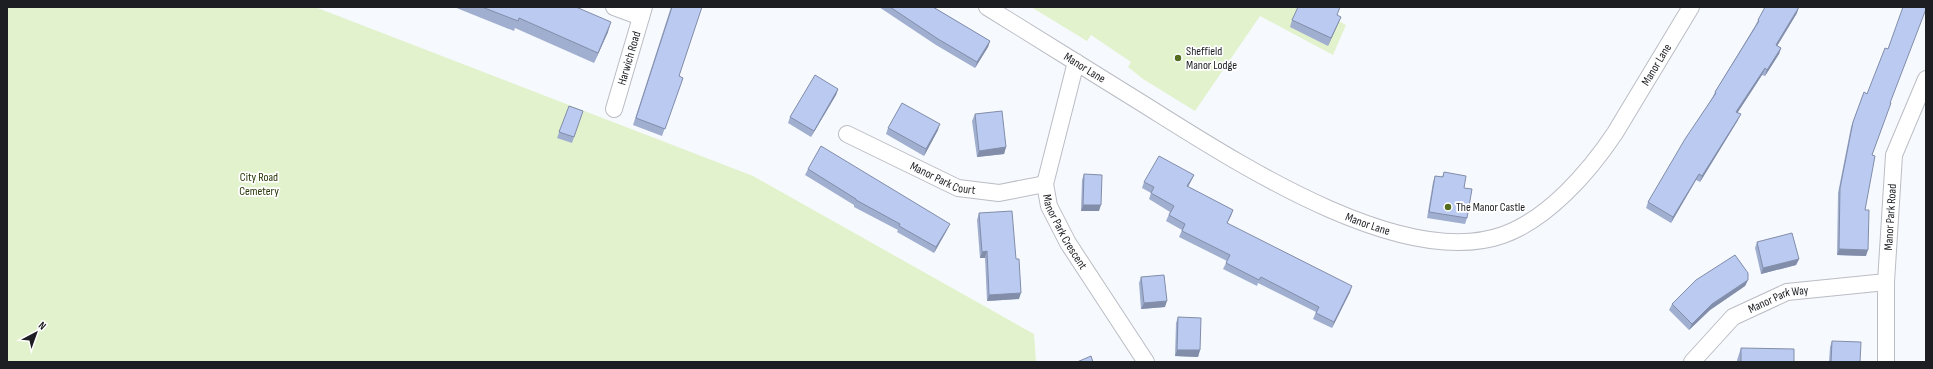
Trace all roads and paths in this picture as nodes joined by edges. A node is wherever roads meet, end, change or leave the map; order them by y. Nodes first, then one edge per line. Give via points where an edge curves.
1 (614, 7) edge
2 (987, 7) edge
3 (1690, 7) edge
4 (642, 12) edge
5 (1076, 62) junction
6 (1926, 79) edge
7 (614, 109) dead end
8 (847, 134) dead end
9 (1045, 184) junction
10 (1886, 282) junction
11 (1146, 362) edge
12 (1692, 362) edge
13 (1886, 362) edge

1 - 4 street
2 - 5 street, Manor Lane
3 - 5 street, Manor Lane via 1616,133 1578,182 1550,206 1518,228 1501,235 1463,242 1439,242 1399,235 1313,200 1214,148
4 - 7 street, Harwich Road
5 - 9 street, Manor Park Crescent
6 - 10 street, Manor Park Road via 1894,155
8 - 9 street, Manor Park Court via 958,188 999,193
9 - 11 street, Manor Park Crescent via 1049,206 1068,243
10 - 12 street, Manor Park Way via 1787,292 1733,317
10 - 13 street, Manor Park Road

